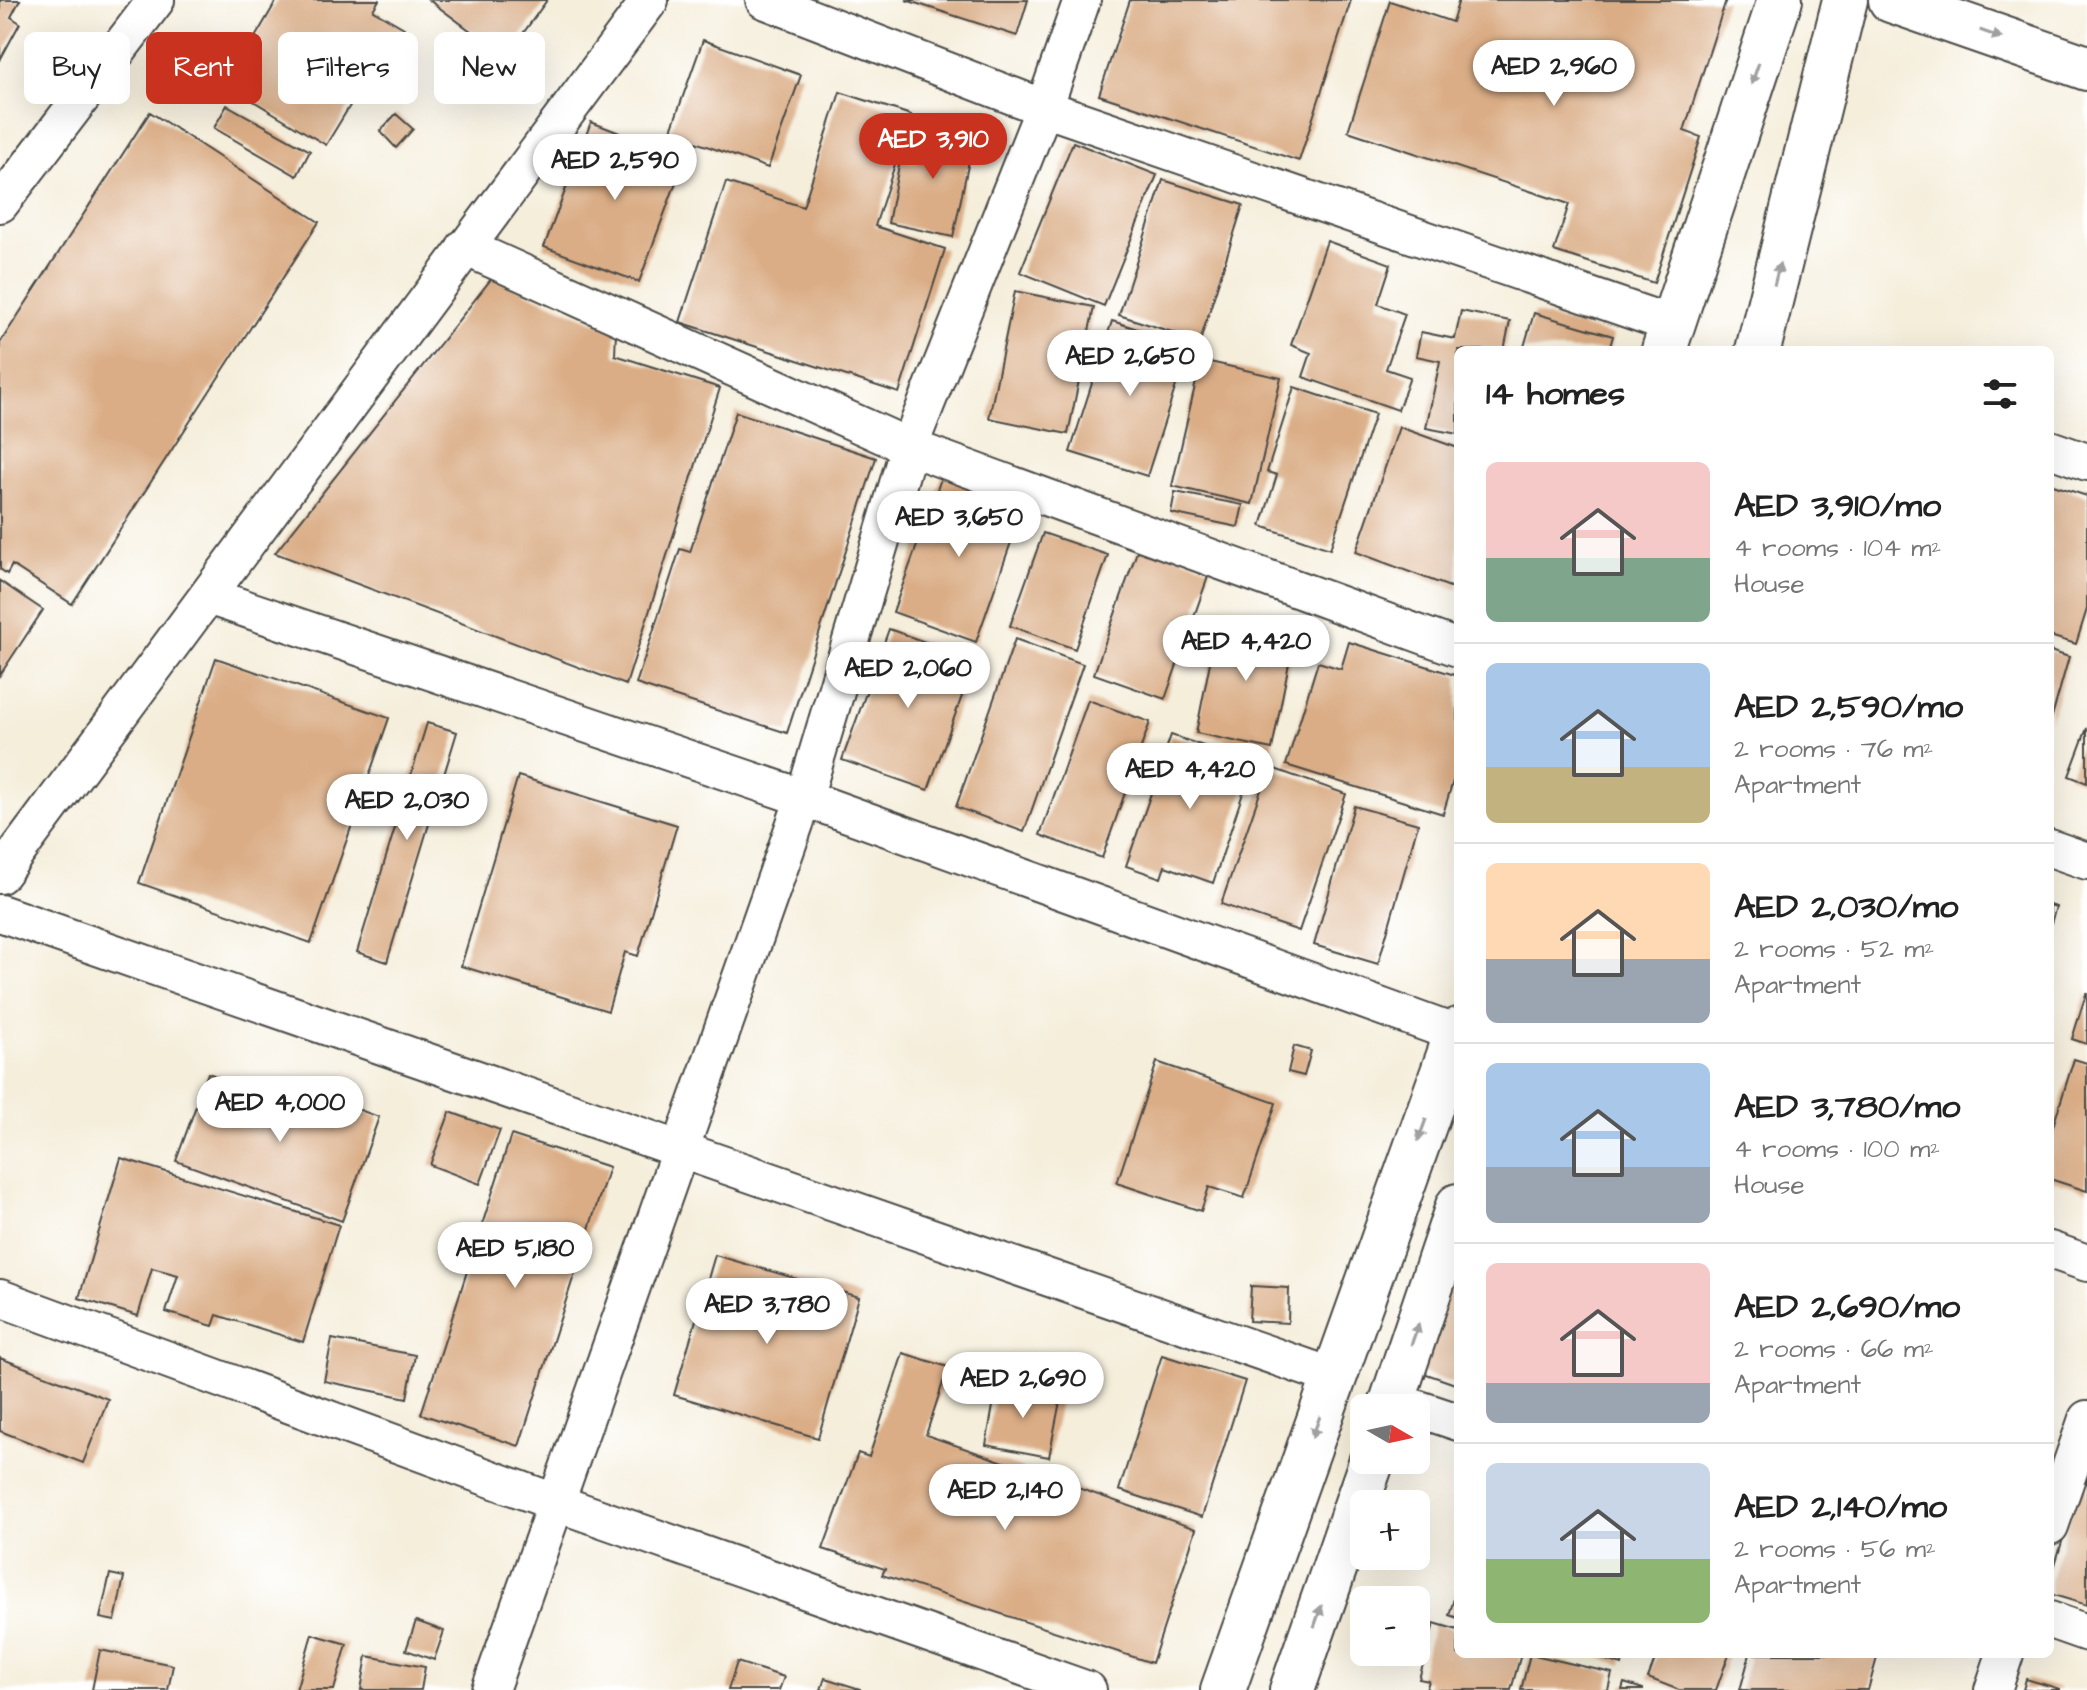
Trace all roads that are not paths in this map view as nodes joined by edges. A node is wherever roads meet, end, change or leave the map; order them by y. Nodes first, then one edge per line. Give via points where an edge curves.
1 (156, 0) edge
2 (650, 0) edge
3 (764, 0) edge
4 (1082, 0) edge
5 (1780, 0) edge
6 (1845, 0) edge
7 (1891, 0) edge
8 (2087, 68) edge
9 (1044, 108) junction
10 (0, 204) edge
11 (465, 247) junction
12 (1668, 337) edge
13 (1759, 346) edge
14 (909, 447) junction
15 (2054, 450) edge
16 (2087, 462) edge
17 (208, 596) junction
18 (1454, 647) edge
19 (804, 798) junction
20 (2054, 849) edge
21 (2087, 861) edge
22 (0, 875) edge
23 (0, 913) edge
24 (1454, 1031) edge
25 (1454, 1040) edge
26 (682, 1149) junction
27 (1454, 1221) edge
28 (2054, 1251) edge
29 (2087, 1263) edge
30 (0, 1298) edge
31 (1334, 1377) junction
32 (1407, 1394) edge
33 (1430, 1414) edge
34 (2087, 1419) edge
35 (1454, 1421) edge
36 (1367, 1474) edge
37 (557, 1503) junction
38 (2054, 1514) edge
39 (2054, 1621) edge
40 (2087, 1633) edge
41 (2004, 1658) edge
42 (490, 1690) edge
43 (1088, 1690) edge
44 (1223, 1690) edge
45 (1292, 1690) edge
46 (1993, 1690) edge

1 - 10 street
2 - 11 street
3 - 9 street
4 - 9 street
5 -> 12 main road
13 -> 6 main road
7 -> 8 main road
9 - 12 street
9 - 14 street
11 - 14 street
11 - 17 street
14 - 18 street
14 - 19 street
15 - 16 street
17 - 19 street
17 - 22 street
19 - 24 street
19 - 26 street
20 - 21 street
23 - 26 street
25 -> 31 main road
26 - 31 street
26 - 37 street
32 -> 27 main road
28 - 29 street
30 - 37 street
31 -> 44 main road
33 - 35 street
34 - 38 street
45 -> 36 main road
37 - 42 street
37 - 43 street
39 - 40 street
41 - 46 street

